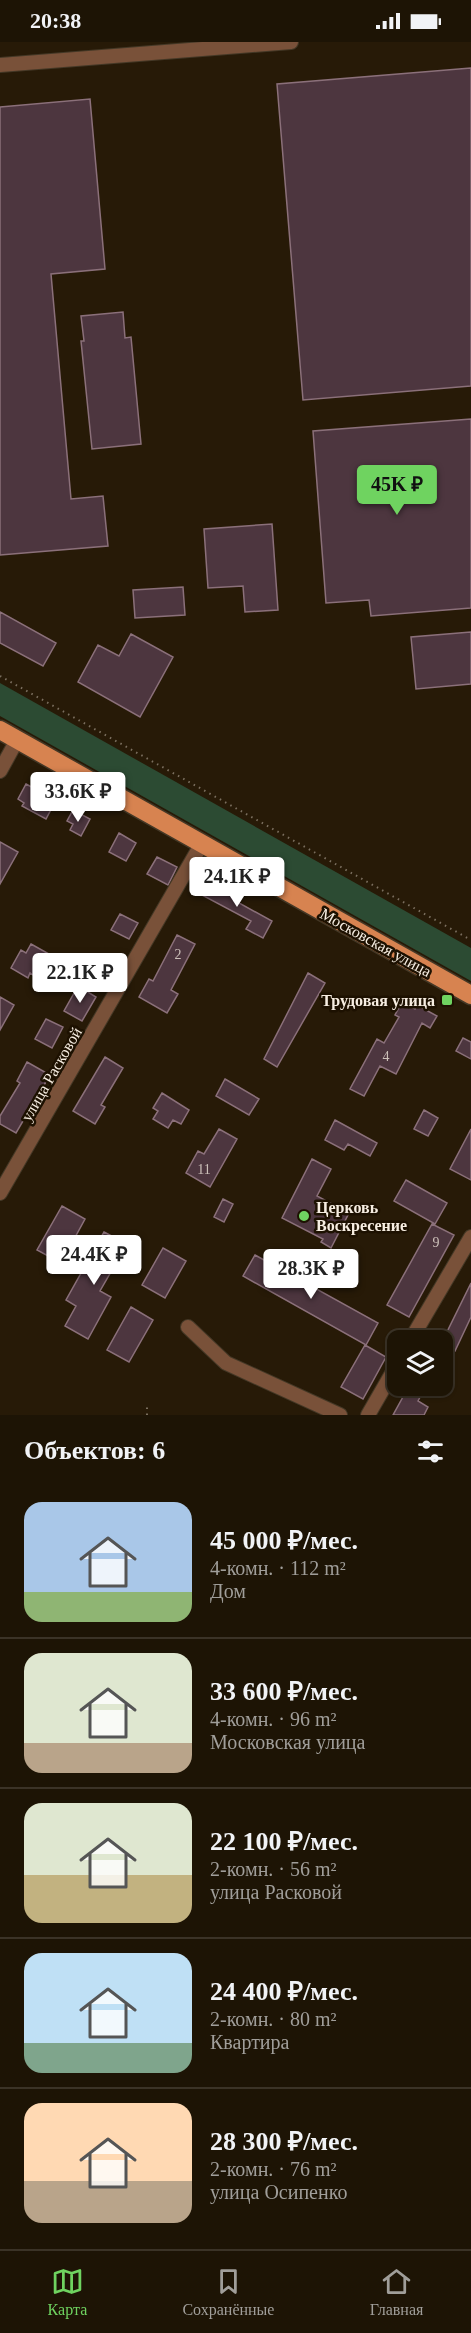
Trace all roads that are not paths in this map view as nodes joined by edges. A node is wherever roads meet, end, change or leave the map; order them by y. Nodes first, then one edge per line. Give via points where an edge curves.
1 (291, 42) edge
2 (0, 65) edge
3 (0, 730) edge
4 (17, 740) junction
5 (0, 771) edge
6 (201, 845) junction
7 (471, 995) edge
8 (0, 1193) edge
9 (471, 1237) edge
10 (188, 1327) dead end
11 (416, 1330) edge
12 (387, 1382) edge
13 (340, 1415) edge
14 (368, 1415) edge

1 - 2 street
3 - 4 main road, Московская улица
4 - 5 street
4 - 6 main road, Московская улица
6 - 7 main road, Московская улица
6 - 8 street, улица Расковой
9 - 11 street
10 - 13 street via 226,1363
12 - 14 street

